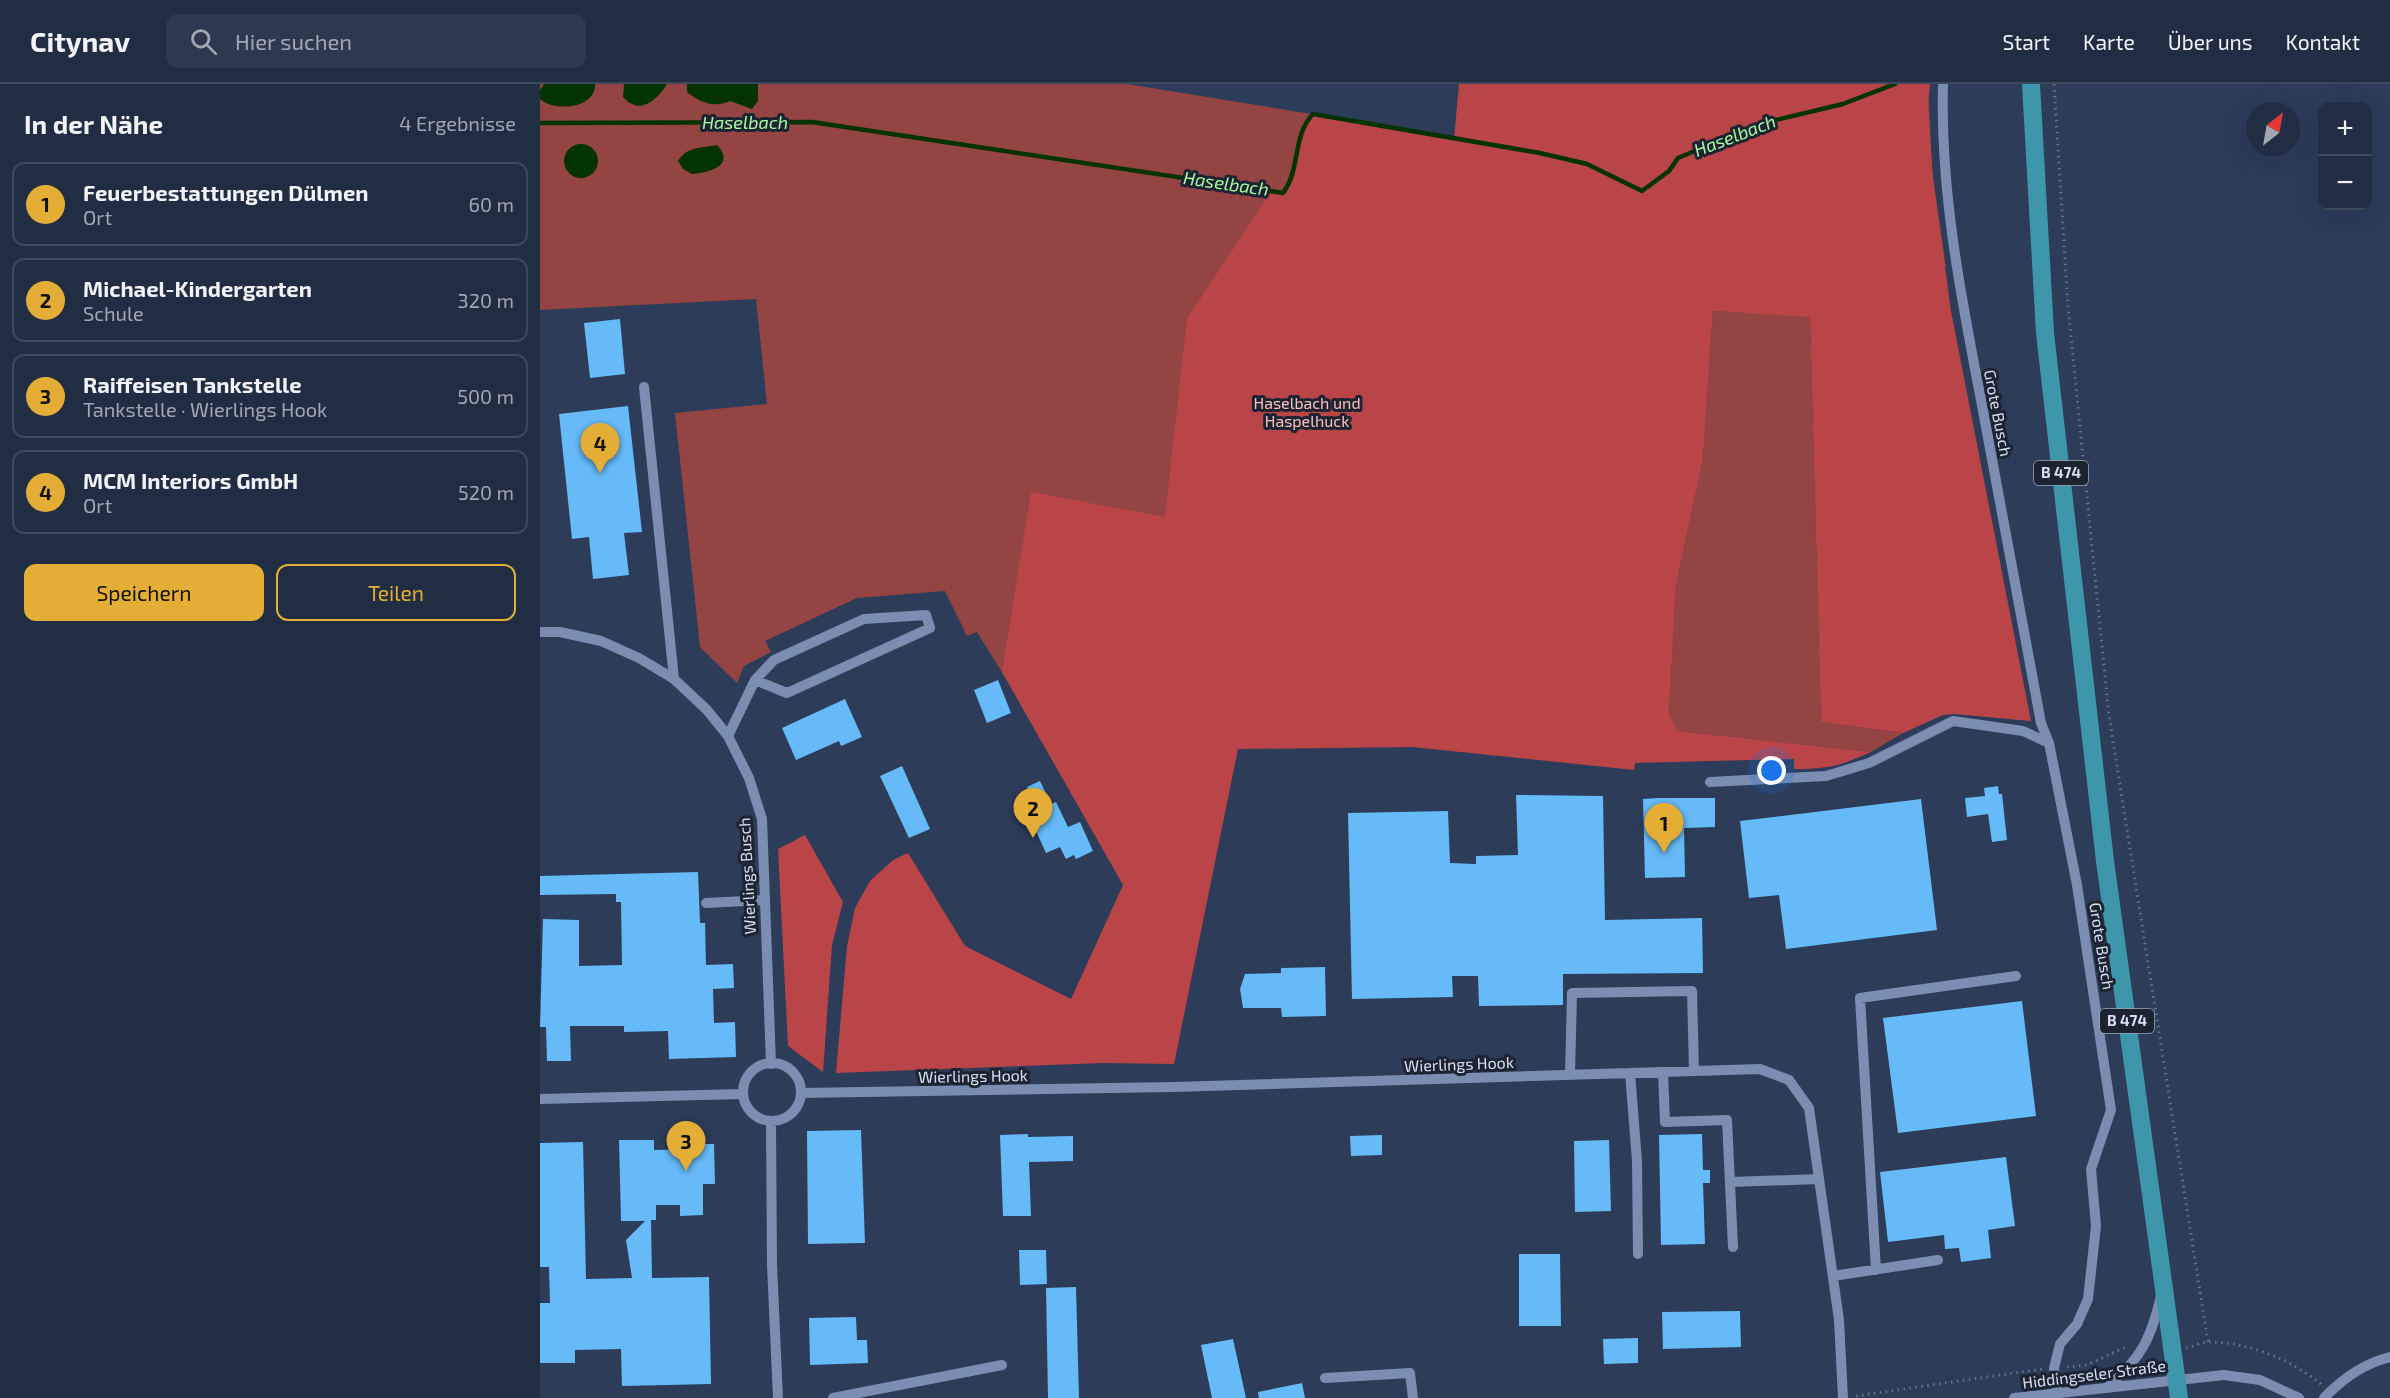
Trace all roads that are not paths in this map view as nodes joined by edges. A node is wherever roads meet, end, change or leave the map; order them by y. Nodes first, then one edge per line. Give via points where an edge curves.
1 (1943, 84) edge
2 (2031, 84) edge
3 (644, 387) dead end
4 (540, 632) edge
5 (674, 680) junction
6 (754, 680) junction
7 (728, 736) junction
8 (2049, 743) junction
9 (1710, 782) dead end
10 (765, 900) junction
11 (706, 903) dead end
12 (2016, 976) dead end
13 (771, 1064) junction
14 (1694, 1071) junction
15 (1663, 1072) junction
16 (1630, 1073) junction
17 (1570, 1075) junction
18 (801, 1093) junction
19 (743, 1094) junction
20 (540, 1099) edge
21 (771, 1122) junction
22 (1819, 1179) junction
23 (1730, 1182) junction
24 (1733, 1247) dead end
25 (1638, 1254) dead end
26 (1938, 1260) dead end
27 (1876, 1270) junction
28 (1833, 1276) junction
29 (2164, 1284) junction
30 (2390, 1357) edge
31 (1002, 1365) dead end
32 (1325, 1378) dead end
33 (2177, 1379) junction
34 (2108, 1386) junction
35 (2057, 1393) junction
36 (2327, 1395) edge
37 (778, 1398) edge
38 (833, 1398) edge
39 (1413, 1398) edge
40 (1843, 1398) edge
41 (2014, 1398) edge
42 (2180, 1398) edge
43 (2299, 1398) edge

1 - 8 street, Grote Busch via 1947,188 1964,308 2041,723
2 - 29 main road, B 474 via 2045,333 2105,861
3 - 5 street
4 - 5 street, Wierlings Busch via 601,641
5 - 7 street, Wierlings Busch
6 - 6 street via 774,660 864,619 926,615 930,628 787,693
6 - 7 street
7 - 10 street, Wierlings Busch via 749,778 762,819
8 - 9 street via 2023,731 1953,721 1869,763 1826,776
8 - 35 street, Grote Busch via 2077,885 2111,1110 2091,1169 2096,1226 2088,1299 2077,1324 2060,1344 2054,1368
10 - 11 street
10 - 13 street, Wierlings Busch
12 - 27 street via 1860,998
13 - 18 street via 779,1064 793,1073
13 - 19 street via 762,1065 747,1077
14 - 15 street, Wierlings Hook
14 - 17 street via 1692,992 1572,993
14 - 22 street, Wierlings Hook via 1760,1069 1789,1080 1809,1108
15 - 16 street, Wierlings Hook
15 - 23 street via 1665,1122 1727,1120
16 - 17 street, Wierlings Hook
16 - 25 street via 1637,1161
17 - 18 street, Wierlings Hook
18 - 21 street via 792,1114
19 - 20 street
19 - 21 street via 752,1114
21 - 37 street
22 - 23 street
22 - 28 street, Wierlings Hook
23 - 24 street
26 - 27 street
27 - 28 street
28 - 40 street, Wierlings Hook
29 - 33 main road, B 474
29 - 34 street via 2143,1350
30 - 36 street via 2373,1361
31 - 38 street
32 - 39 street via 1410,1373
33 - 34 street, Hiddingseler Straße
33 - 42 main road, B 474
33 - 43 street, Hiddingseler Straße via 2224,1375 2260,1380
34 - 35 street, Hiddingseler Straße
35 - 41 street, Hiddingseler Straße

